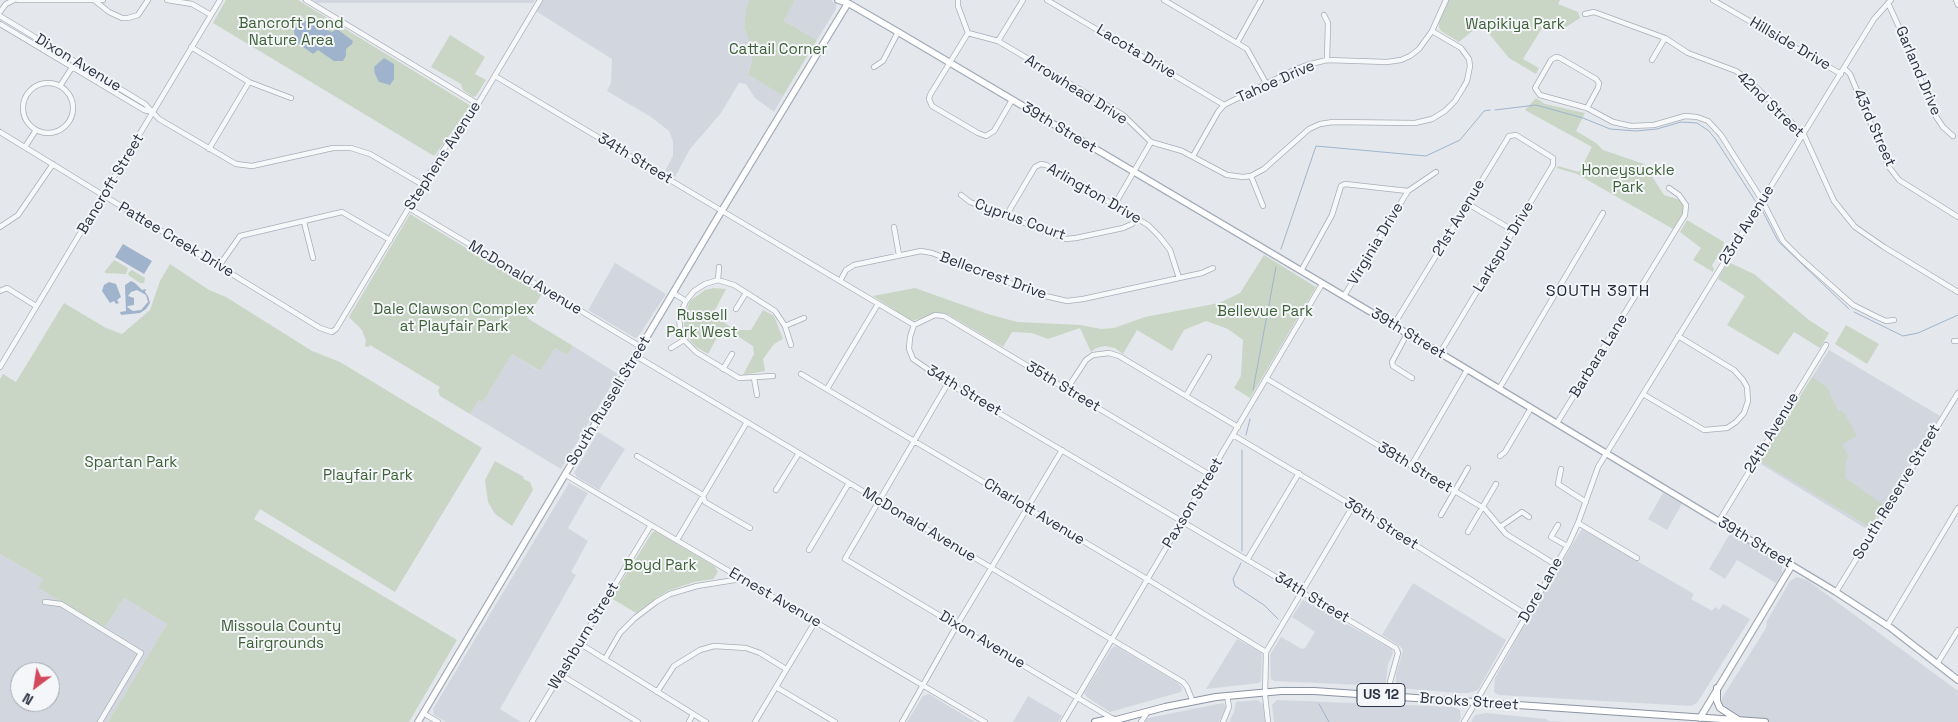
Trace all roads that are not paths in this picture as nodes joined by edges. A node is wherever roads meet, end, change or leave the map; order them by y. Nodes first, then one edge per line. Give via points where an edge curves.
1 (16, 0) edge
2 (94, 0) edge
3 (103, 0) edge
4 (147, 0) edge
5 (152, 0) edge
6 (167, 0) edge
7 (220, 0) edge
8 (306, 0) edge
9 (540, 0) edge
10 (838, 0) edge
11 (958, 0) edge
12 (1023, 0) edge
13 (1047, 0) edge
14 (1164, 0) edge
15 (1261, 0) edge
16 (1446, 0) edge
17 (1713, 0) edge
18 (1956, 0) edge
19 (848, 1) edge
20 (1889, 1) edge
21 (1958, 5) edge
22 (0, 14) edge
23 (1585, 14) dead end
24 (211, 15) junction
25 (1324, 15) dead end
26 (0, 24) edge
27 (1432, 31) junction
28 (898, 32) junction
29 (968, 33) junction
30 (1665, 38) junction
31 (998, 41) junction
32 (1237, 43) junction
33 (191, 47) junction
34 (1327, 60) junction
35 (1652, 60) dead end
36 (75, 62) junction
37 (950, 63) junction
38 (874, 67) dead end
39 (72, 68) junction
40 (1844, 68) junction
41 (1841, 74) junction
42 (495, 76) junction
43 (249, 82) junction
44 (1266, 83) junction
45 (60, 86) junction
46 (291, 98) dead end
47 (1012, 100) junction
48 (478, 104) junction
49 (1224, 105) junction
50 (1587, 108) junction
51 (154, 113) junction
52 (36, 130) junction
53 (0, 133) edge
54 (1804, 135) junction
55 (1953, 136) dead end
56 (1151, 142) junction
57 (25, 147) junction
58 (1535, 147) joint
59 (209, 149) junction
60 (1192, 156) junction
61 (53, 164) junction
62 (1133, 172) junction
63 (1436, 172) dead end
64 (1251, 176) junction
65 (422, 185) junction
66 (1669, 188) dead end
67 (1408, 191) junction
68 (104, 196) junction
69 (961, 196) dead end
70 (1762, 200) junction
71 (1115, 204) junction
72 (1468, 204) junction
73 (1262, 206) dead end
74 (409, 208) junction
75 (722, 211) junction
76 (1603, 212) dead end
77 (1006, 216) junction
78 (1958, 217) edge
79 (1136, 218) junction
80 (304, 222) junction
81 (0, 227) edge
82 (894, 227) dead end
83 (1514, 231) junction
84 (390, 240) junction
85 (898, 255) junction
86 (313, 258) dead end
87 (219, 266) junction
88 (719, 267) dead end
89 (1213, 268) dead end
90 (1300, 271) junction
91 (1179, 278) junction
92 (718, 280) junction
93 (840, 281) junction
94 (1322, 284) junction
95 (0, 291) edge
96 (1958, 292) edge
97 (673, 293) junction
98 (746, 293) junction
99 (1344, 296) junction
100 (686, 301) junction
101 (878, 304) junction
102 (36, 306) junction
103 (736, 308) dead end
104 (804, 318) dead end
105 (1894, 320) dead end
106 (785, 326) junction
107 (914, 326) junction
108 (1393, 326) junction
109 (326, 332) joint
110 (1407, 334) junction
111 (1678, 336) junction
112 (684, 340) junction
113 (1826, 345) dead end
114 (791, 346) dead end
115 (641, 347) junction
116 (671, 348) dead end
117 (1440, 353) junction
118 (732, 354) dead end
119 (636, 356) junction
120 (1209, 356) dead end
121 (0, 367) edge
122 (723, 369) junction
123 (1467, 370) junction
124 (801, 374) dead end
125 (773, 376) dead end
126 (754, 378) junction
127 (1412, 378) dead end
128 (1267, 380) junction
129 (948, 383) junction
130 (1068, 389) junction
131 (1499, 389) junction
132 (827, 390) junction
133 (1958, 393) edge
134 (1643, 394) junction
135 (756, 395) dead end
136 (1186, 396) junction
137 (1531, 408) junction
138 (747, 422) junction
139 (1557, 424) junction
140 (1238, 427) junction
141 (1233, 435) junction
142 (914, 442) junction
143 (1062, 450) junction
144 (799, 453) junction
145 (1607, 453) junction
146 (637, 456) dead end
147 (1500, 456) dead end
148 (1411, 466) junction
149 (1468, 468) dead end
150 (1561, 469) dead end
151 (1299, 473) junction
152 (566, 475) junction
153 (1210, 475) junction
154 (849, 483) junction
155 (1496, 484) dead end
156 (776, 490) dead end
157 (1455, 491) junction
158 (703, 495) junction
159 (878, 501) junction
160 (1586, 502) junction
161 (1353, 506) junction
162 (1027, 508) junction
163 (1482, 508) junction
164 (1958, 508) edge
165 (1440, 515) dead end
166 (1529, 517) dead end
167 (1182, 521) junction
168 (1719, 521) junction
169 (1578, 523) junction
170 (651, 525) junction
171 (1558, 525) dead end
172 (1500, 527) junction
173 (750, 528) dead end
174 (1468, 532) dead end
175 (677, 540) junction
176 (1567, 546) junction
177 (809, 550) dead end
178 (1637, 558) dead end
179 (1247, 560) junction
180 (1556, 565) junction
181 (1792, 565) junction
182 (991, 568) junction
183 (741, 578) junction
184 (1147, 580) junction
185 (1302, 592) junction
186 (1836, 592) junction
187 (45, 602) dead end
188 (1527, 615) junction
189 (815, 622) junction
190 (957, 625) junction
191 (1887, 626) junction
192 (1958, 630) edge
193 (1111, 640) junction
194 (579, 643) junction
195 (1266, 652) junction
196 (605, 659) junction
197 (1937, 664) junction
198 (786, 669) junction
199 (561, 675) junction
200 (1958, 680) edge
201 (922, 685) junction
202 (776, 686) junction
203 (1717, 688) junction
204 (657, 692) junction
205 (1266, 693) junction
206 (1227, 696) junction
207 (1390, 696) junction
208 (1077, 698) junction
209 (1193, 702) junction
210 (1476, 702) junction
211 (1149, 712) junction
212 (424, 713) junction
213 (693, 714) junction
214 (1699, 720) edge
215 (1741, 720) junction
216 (1116, 721) edge
217 (100, 722) edge
218 (418, 722) edge
219 (438, 722) edge
220 (532, 722) edge
221 (638, 722) edge
222 (689, 722) edge
223 (706, 722) edge
224 (755, 722) edge
225 (835, 722) edge
226 (902, 722) edge
227 (985, 722) edge
228 (1063, 722) edge
229 (1095, 722) edge
230 (1141, 722) edge
231 (1223, 722) edge
232 (1268, 722) edge
233 (1464, 722) edge
234 (1765, 722) edge

1 - 2 street
1 - 22 street via 6,4
2 - 3 street
2 - 4 street via 109,12 128,18 138,15
4 - 5 street
6 - 24 street via 192,4
7 - 24 street, Bancroft Street
8 - 48 street
9 - 42 street, Stephens Avenue
10 - 19 main road, 39th Street
11 - 29 street
12 - 31 street
13 - 49 street, Lacota Drive
14 - 32 street
15 - 32 street
16 - 27 street, Tahoe Drive
17 - 41 street, Hillside Drive
18 - 21 street
19 - 28 main road, 39th Street
19 - 75 main road, South Russell Street
20 - 40 street, 23rd Avenue
20 - 55 street, Garland Drive via 1935,114
22 - 36 street, Dixon Avenue
23 - 30 street, 42nd Street via 1594,12
24 - 33 street, Bancroft Street
25 - 34 street via 1328,22
26 - 39 street, Dixon Avenue
27 - 34 street, Tahoe Drive via 1419,49 1401,60
27 - 64 street via 1461,48 1469,59 1467,81 1455,102 1445,111 1424,122 1320,124 1309,129 1271,164
28 - 37 main road, 39th Street
28 - 38 street via 883,61
29 - 31 street, Arrowhead Drive
29 - 37 street
30 - 35 street
30 - 54 street, 42nd Street via 1698,58 1736,71
31 - 56 street, Arrowhead Drive via 1123,114
32 - 44 street via 1247,49
33 - 43 street
33 - 51 street, Bancroft Street
34 - 44 street, Tahoe Drive
36 - 39 street
36 - 51 street, Dixon Avenue via 145,104
37 - 47 main road, 39th Street
37 - 47 street via 929,99 932,106 940,111 986,136 994,131
39 - 45 street
39 - 51 street, Dixon Avenue
40 - 41 street, 23rd Avenue
40 - 78 street, 43rd Street via 1850,74 1889,167 1899,180
41 - 54 street, 23rd Avenue
42 - 48 street, Stephens Avenue
42 - 75 street, 34th Street
43 - 46 street
43 - 59 street
44 - 49 street, Tahoe Drive
45 - 52 street via 41,84 26,96 24,115
45 - 52 street via 72,102 69,122 55,132
47 - 62 main road, 39th Street
48 - 65 street, Stephens Avenue
49 - 60 street, Tahoe Drive
50 - 50 street via 1538,94 1536,85 1551,60 1560,58 1596,79 1598,88
50 - 70 street via 1613,122 1631,126 1654,125 1685,116 1708,121 1721,135
51 - 59 street, Dixon Avenue
51 - 68 street, Bancroft Street
52 - 57 street
53 - 57 street, Pattee Creek Drive
54 - 70 street, 23rd Avenue
54 - 96 street, 42nd Street via 1834,201 1855,227
56 - 60 street, Arrowhead Drive
56 - 62 street
57 - 61 street, Pattee Creek Drive
58 - 72 street, 21st Avenue via 1516,136 1509,136
58 - 83 street, Larkspur Drive via 1553,158 1553,165
59 - 65 street, Dixon Avenue via 236,164 252,166 332,148 351,148 370,154
60 - 64 street, Arrowhead Drive via 1227,175
61 - 68 street, Pattee Creek Drive
61 - 81 street via 18,215
62 - 71 street
62 - 90 main road, 39th Street
63 - 67 street, Virginia Drive
64 - 73 street
65 - 74 street, Stephens Avenue
66 - 139 street, Barbara Lane via 1686,205 1685,216
67 - 90 street, Virginia Drive via 1341,186 1332,215
67 - 99 street, Virginia Drive
68 - 87 street, Pattee Creek Drive
68 - 102 street, Bancroft Street
69 - 77 street, Cyprus Court
70 - 105 street via 1784,241 1800,258 1853,305 1877,318
70 - 111 street, 23rd Avenue
71 - 77 street, Arlington Drive via 1041,164 1033,169
71 - 79 street, Arlington Drive
72 - 83 street
72 - 108 street, 21st Avenue
74 - 84 street, Stephens Avenue
74 - 115 street, McDonald Avenue
75 - 93 street, 34th Street
75 - 97 main road, South Russell Street
76 - 131 street
77 - 79 street, Cyprus Court via 1069,239 1123,228
79 - 91 street, Arlington Drive via 1154,230 1166,244 1176,263
80 - 84 street via 342,212
80 - 86 street
80 - 87 street via 240,236
82 - 85 street
83 - 117 street, Larkspur Drive
84 - 109 street, Stephens Avenue via 336,330
85 - 91 street, Bellecrest Drive via 926,252 1041,295 1067,301
85 - 93 street, Bellecrest Drive via 854,264
87 - 109 street, Pattee Creek Drive
88 - 92 street
89 - 91 street, Bellecrest Drive
90 - 94 main road, 39th Street
92 - 98 street
92 - 100 street via 694,291
93 - 101 street, 34th Street
94 - 99 main road, 39th Street
94 - 128 street, Paxson Street
95 - 102 street via 7,288
97 - 100 street
97 - 115 main road, South Russell Street
98 - 103 street
98 - 106 street via 775,311
99 - 108 main road, 39th Street
100 - 112 street via 679,317
101 - 107 street, 34th Street
101 - 132 street
102 - 121 street, Bancroft Street
104 - 106 street
106 - 114 street
107 - 129 street, 34th Street via 910,343 913,358
107 - 130 street, 35th Street via 925,318 944,316
108 - 110 main road, 39th Street
110 - 117 main road, 39th Street
110 - 127 street via 1392,362
111 - 134 street, 23rd Avenue
111 - 134 street via 1734,370 1743,380 1748,401 1744,413 1727,428 1704,430
112 - 116 street
112 - 122 street
113 - 168 street, 24th Avenue
115 - 119 main road, South Russell Street
117 - 123 main road, 39th Street
118 - 122 street
119 - 138 street, McDonald Avenue
119 - 152 main road, South Russell Street
120 - 136 street
122 - 126 street via 740,378
123 - 131 main road, 39th Street
123 - 148 street
124 - 132 street, Charlott Avenue
125 - 126 street
126 - 135 street
128 - 140 street, Paxson Street
128 - 148 street, 38th Street
129 - 142 street
129 - 143 street, 34th Street
130 - 136 street via 1089,358 1109,353
130 - 153 street, 35th Street
131 - 137 main road, 39th Street
132 - 142 street, Charlott Avenue
133 - 186 street, South Reserve Street
134 - 145 street, 23rd Avenue
136 - 140 street
137 - 139 main road, 39th Street
137 - 147 street via 1506,452
138 - 144 street, McDonald Avenue
138 - 158 street
139 - 145 main road, 39th Street
140 - 141 street, Paxson Street
141 - 151 street, 36th Street
141 - 153 street, Paxson Street
142 - 159 street
142 - 162 street, Charlott Avenue
143 - 162 street
143 - 167 street, 34th Street
144 - 154 street, McDonald Avenue
144 - 156 street
145 - 160 street, Dore Lane via 1598,467
145 - 168 main road, 39th Street
146 - 158 street
148 - 157 street, 38th Street
149 - 157 street
150 - 160 street via 1558,484
151 - 161 street, 36th Street
151 - 179 street
152 - 170 street, Ernest Avenue
152 - 212 main road, South Russell Street
153 - 167 street, Paxson Street
154 - 159 street, McDonald Avenue
154 - 177 street
155 - 163 street
157 - 163 street, 38th Street
157 - 165 street
158 - 173 street via 705,502
158 - 175 street
159 - 182 street, McDonald Avenue
159 - 190 street, Dixon Avenue via 845,559
160 - 169 street, Dore Lane
161 - 185 street
161 - 188 street, 36th Street
162 - 182 street
162 - 184 street, Charlott Avenue
163 - 172 street, 38th Street
163 - 174 street
164 - 191 street
166 - 172 street via 1522,512
167 - 179 street, 34th Street
167 - 184 street, Paxson Street
168 - 181 main road, 39th Street
169 - 176 street, Dore Lane
169 - 178 street
170 - 175 street, Ernest Avenue
170 - 194 street, Washburn Street
171 - 176 street via 1550,537
172 - 180 street, 38th Street
175 - 183 street, Ernest Avenue
176 - 180 street, Dore Lane
179 - 185 street, 34th Street
180 - 188 street, Dore Lane
181 - 186 main road, 39th Street
181 - 203 main road
182 - 190 street
182 - 193 street, McDonald Avenue
183 - 189 street, Ernest Avenue
183 - 196 street via 697,586 656,602 620,633
184 - 193 street, Paxson Street
184 - 195 street, Charlott Avenue
185 - 195 street
185 - 207 street, 34th Street via 1396,648 1398,653 1391,676
186 - 191 main road, 39th Street
187 - 217 street via 61,604 141,653
188 - 210 street, Dore Lane
189 - 198 street
189 - 201 street, Ernest Avenue
190 - 201 street
190 - 208 street, Dixon Avenue
191 - 197 main road, 39th Street
192 - 197 street
193 - 208 street, Paxson Street
193 - 209 street, McDonald Avenue via 1183,682
194 - 196 street
194 - 199 street, Washburn Street
195 - 205 street
196 - 204 street
197 - 200 main road, 39th Street
198 - 202 street
198 - 204 street via 746,648 714,646 700,650 674,666
199 - 220 street, Washburn Street
199 - 221 street
201 - 226 street
201 - 227 street, Ernest Avenue
202 - 224 street
202 - 225 street
203 - 214 main road
203 - 215 highway via 1720,708
204 - 213 street
205 - 206 highway, Brooks Street / US 12
205 - 207 highway, Brooks Street / US 12 via 1314,691
205 - 232 street
206 - 209 highway, Brooks Street / US 12
206 - 231 street via 1229,707
207 - 210 highway, Brooks Street / US 12
208 - 216 street, Dixon Avenue
208 - 228 street, Paxson Street
209 - 211 highway, Brooks Street / US 12
210 - 214 highway, Brooks Street / US 12
210 - 233 street, Dore Lane
211 - 216 highway, Brooks Street / US 12
211 - 230 street
212 - 218 main road, South Russell Street
212 - 219 street
213 - 222 street
213 - 223 street
214 - 215 highway, Brooks Street
215 - 234 highway, Brooks Street
216 - 229 highway, Brooks Street / US 12

